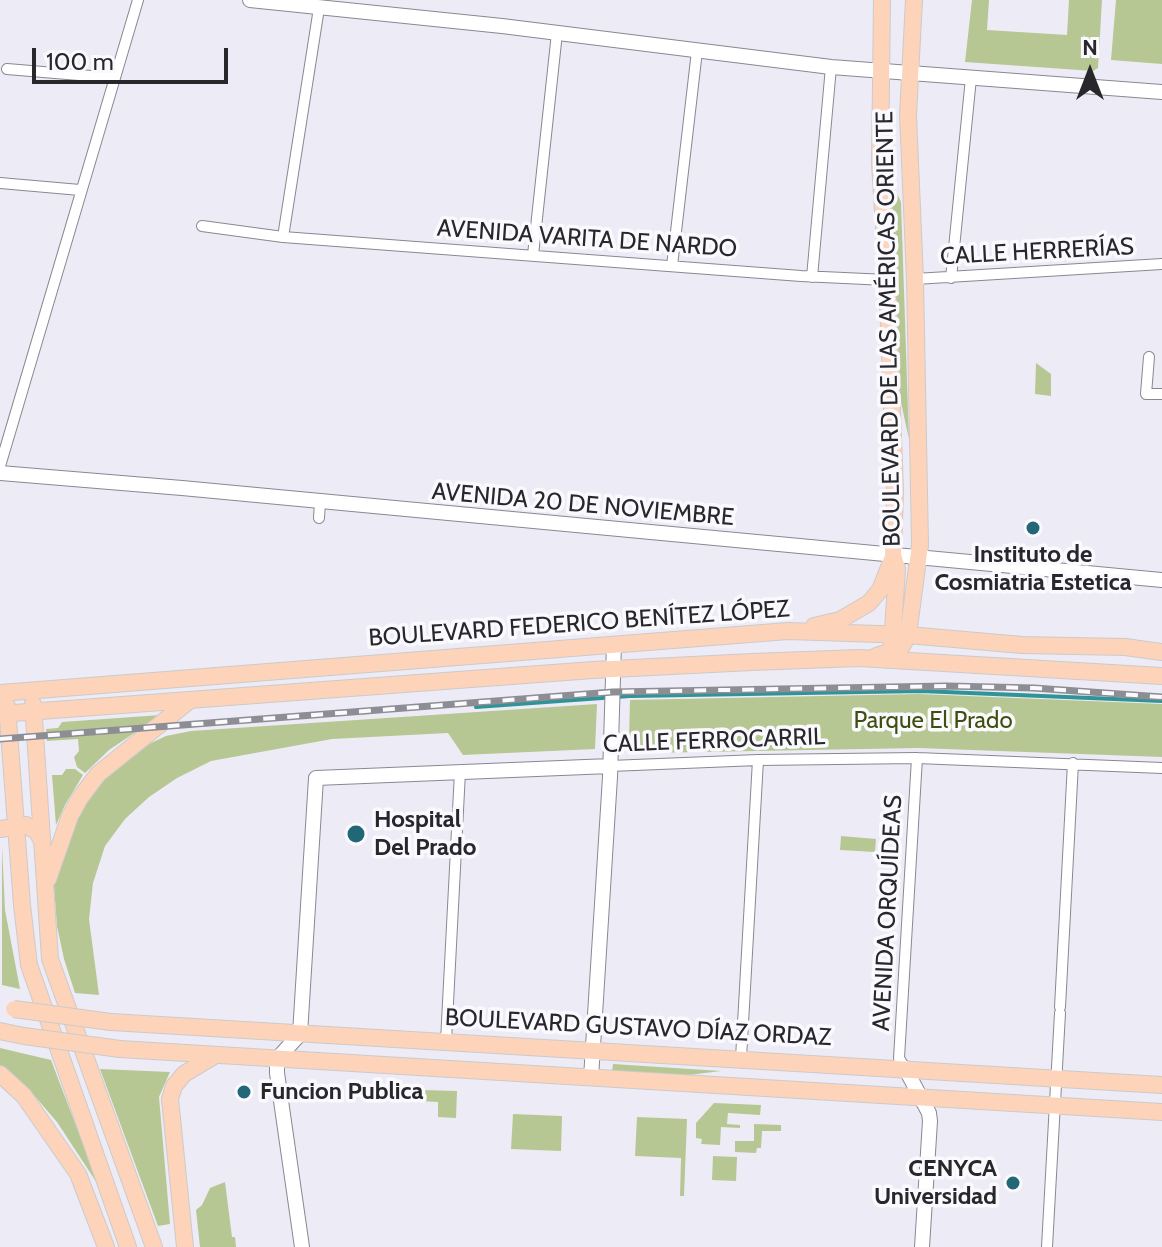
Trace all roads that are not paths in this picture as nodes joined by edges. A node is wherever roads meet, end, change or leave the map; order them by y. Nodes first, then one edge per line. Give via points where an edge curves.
1 (138, 0) edge
2 (250, 0) edge
3 (882, 0) edge
4 (914, 0) edge
5 (921, 0) edge
6 (319, 8) junction
7 (912, 28) junction
8 (557, 33) junction
9 (697, 51) junction
10 (831, 67) junction
11 (7, 69) dead end
12 (881, 71) junction
13 (909, 74) junction
14 (115, 78) junction
15 (971, 78) junction
16 (1162, 92) edge
17 (0, 183) edge
18 (80, 190) junction
19 (202, 226) dead end
20 (283, 237) junction
21 (533, 255) junction
22 (1162, 264) edge
23 (672, 266) junction
24 (812, 277) junction
25 (951, 278) junction
26 (915, 279) junction
27 (887, 280) junction
28 (1149, 357) dead end
29 (1162, 394) edge
30 (0, 466) edge
31 (0, 473) edge
32 (320, 502) junction
33 (319, 518) dead end
34 (893, 555) junction
35 (918, 558) junction
36 (1162, 580) edge
37 (788, 631) junction
38 (898, 640) junction
39 (614, 644) junction
40 (1162, 652) edge
41 (859, 658) junction
42 (915, 662) junction
43 (614, 669) junction
44 (1162, 676) edge
45 (32, 691) junction
46 (3, 693) edge
47 (189, 701) junction
48 (34, 712) junction
49 (4, 714) edge
50 (917, 758) junction
51 (758, 760) junction
52 (1073, 763) junction
53 (610, 766) junction
54 (1162, 768) edge
55 (460, 772) junction
56 (8, 827) edge
57 (42, 841) junction
58 (44, 892) junction
59 (7, 1008) edge
60 (0, 1031) edge
61 (300, 1034) junction
62 (446, 1041) junction
63 (593, 1049) junction
64 (214, 1056) junction
65 (741, 1058) junction
66 (277, 1059) junction
67 (905, 1068) junction
68 (0, 1074) edge
69 (591, 1078) junction
70 (1056, 1078) junction
71 (1162, 1085) edge
72 (920, 1098) junction
73 (1055, 1106) junction
74 (1162, 1112) edge
75 (184, 1239) edge
76 (106, 1247) edge
77 (128, 1247) edge
78 (151, 1247) edge
79 (302, 1247) edge
80 (922, 1247) edge
81 (1047, 1247) edge

1 - 14 street
2 - 6 street
3 - 12 main road, BOULEVARD DE LAS AMÉRICAS ORIENTE
4 - 7 main road, BOULEVARD DE LAS AMÉRICAS ORIENTE
5 - 7 main road
6 - 8 street
6 - 20 street
7 - 13 main road, BOULEVARD DE LAS AMÉRICAS ORIENTE
8 - 9 street
8 - 21 street
9 - 10 street
9 - 23 street
10 - 12 street
10 - 24 street
11 - 14 street
12 - 13 street
12 - 27 main road, BOULEVARD DE LAS AMÉRICAS ORIENTE
13 - 15 street
13 - 26 main road, BOULEVARD DE LAS AMÉRICAS ORIENTE
14 - 18 street
15 - 16 street
15 - 25 street
17 - 18 street
18 - 30 street
19 - 20 street, AVENIDA VARITA DE NARDO
20 - 21 street, AVENIDA VARITA DE NARDO
21 - 23 street, AVENIDA VARITA DE NARDO
22 - 25 street, CALLE HERRERÍAS
23 - 24 street, AVENIDA VARITA DE NARDO
24 - 27 street, AVENIDA VARITA DE NARDO
25 - 26 street, CALLE HERRERÍAS
26 - 35 main road, BOULEVARD DE LAS AMÉRICAS ORIENTE
27 - 34 main road, BOULEVARD DE LAS AMÉRICAS ORIENTE
28 - 29 street via 1146,394
31 - 32 street, AVENIDA 20 DE NOVIEMBRE
32 - 33 street
32 - 34 street, AVENIDA 20 DE NOVIEMBRE
34 - 35 street, AVENIDA 20 DE NOVIEMBRE
34 - 37 main road via 880,590 869,603 840,620
34 - 38 main road, BOULEVARD DE LAS AMÉRICAS ORIENTE
35 - 36 street, AVENIDA 20 DE NOVIEMBRE
35 - 38 main road, BOULEVARD DE LAS AMÉRICAS ORIENTE
37 - 38 main road, BOULEVARD FEDERICO BENÍTEZ LÓPEZ
37 - 39 main road, BOULEVARD FEDERICO BENÍTEZ LÓPEZ
38 - 40 main road, BOULEVARD FEDERICO BENÍTEZ LÓPEZ
38 - 41 main road
38 - 42 main road
39 - 43 street
39 - 45 main road, BOULEVARD FEDERICO BENÍTEZ LÓPEZ
41 - 42 main road, BOULEVARD FEDERICO BENÍTEZ LÓPEZ
41 - 43 main road, BOULEVARD FEDERICO BENÍTEZ LÓPEZ
42 - 44 main road, BOULEVARD FEDERICO BENÍTEZ LÓPEZ
43 - 47 main road, BOULEVARD FEDERICO BENÍTEZ LÓPEZ
43 - 53 street
45 - 46 main road, BOULEVARD FEDERICO BENÍTEZ LÓPEZ
45 - 48 main road
46 - 49 main road
47 - 48 main road, BOULEVARD FEDERICO BENÍTEZ LÓPEZ
47 - 58 main road via 89,785 63,834
48 - 49 main road, BOULEVARD FEDERICO BENÍTEZ LÓPEZ
48 - 57 main road
49 - 56 main road
50 - 51 street, CALLE FERROCARRIL
50 - 52 street, CALLE FERROCARRIL
50 - 67 street, AVENIDA ORQUÍDEAS via 899,1058
51 - 53 street, CALLE FERROCARRIL
51 - 65 street
52 - 54 street, CALLE FERROCARRIL
52 - 70 street
53 - 55 street, CALLE FERROCARRIL
53 - 63 street
55 - 61 street, CALLE FERROCARRIL via 316,778
55 - 62 street
56 - 57 main road via 32,828
56 - 77 main road via 29,965
57 - 58 main road
58 - 78 main road via 52,968
59 - 61 main road, BOULEVARD GUSTAVO DÍAZ ORDAZ, bridge via 111,1022
60 - 64 main road, BOULEVARD GUSTAVO DÍAZ ORDAZ, bridge
61 - 62 main road, BOULEVARD GUSTAVO DÍAZ ORDAZ
61 - 66 street
62 - 63 main road, BOULEVARD GUSTAVO DÍAZ ORDAZ
63 - 65 main road, BOULEVARD GUSTAVO DÍAZ ORDAZ
63 - 69 street
64 - 66 main road, BOULEVARD GUSTAVO DÍAZ ORDAZ
64 - 75 main road via 184,1074 170,1099
65 - 67 main road, BOULEVARD GUSTAVO DÍAZ ORDAZ
66 - 69 main road, BOULEVARD GUSTAVO DÍAZ ORDAZ
66 - 79 street
67 - 70 main road, BOULEVARD GUSTAVO DÍAZ ORDAZ
67 - 72 street
68 - 76 main road via 24,1096 78,1174
69 - 72 main road, BOULEVARD GUSTAVO DÍAZ ORDAZ
70 - 71 main road, BOULEVARD GUSTAVO DÍAZ ORDAZ
70 - 73 street
72 - 73 main road, BOULEVARD GUSTAVO DÍAZ ORDAZ
72 - 80 street via 930,1121
73 - 74 main road, BOULEVARD GUSTAVO DÍAZ ORDAZ
73 - 81 street
75 - 78 main road

